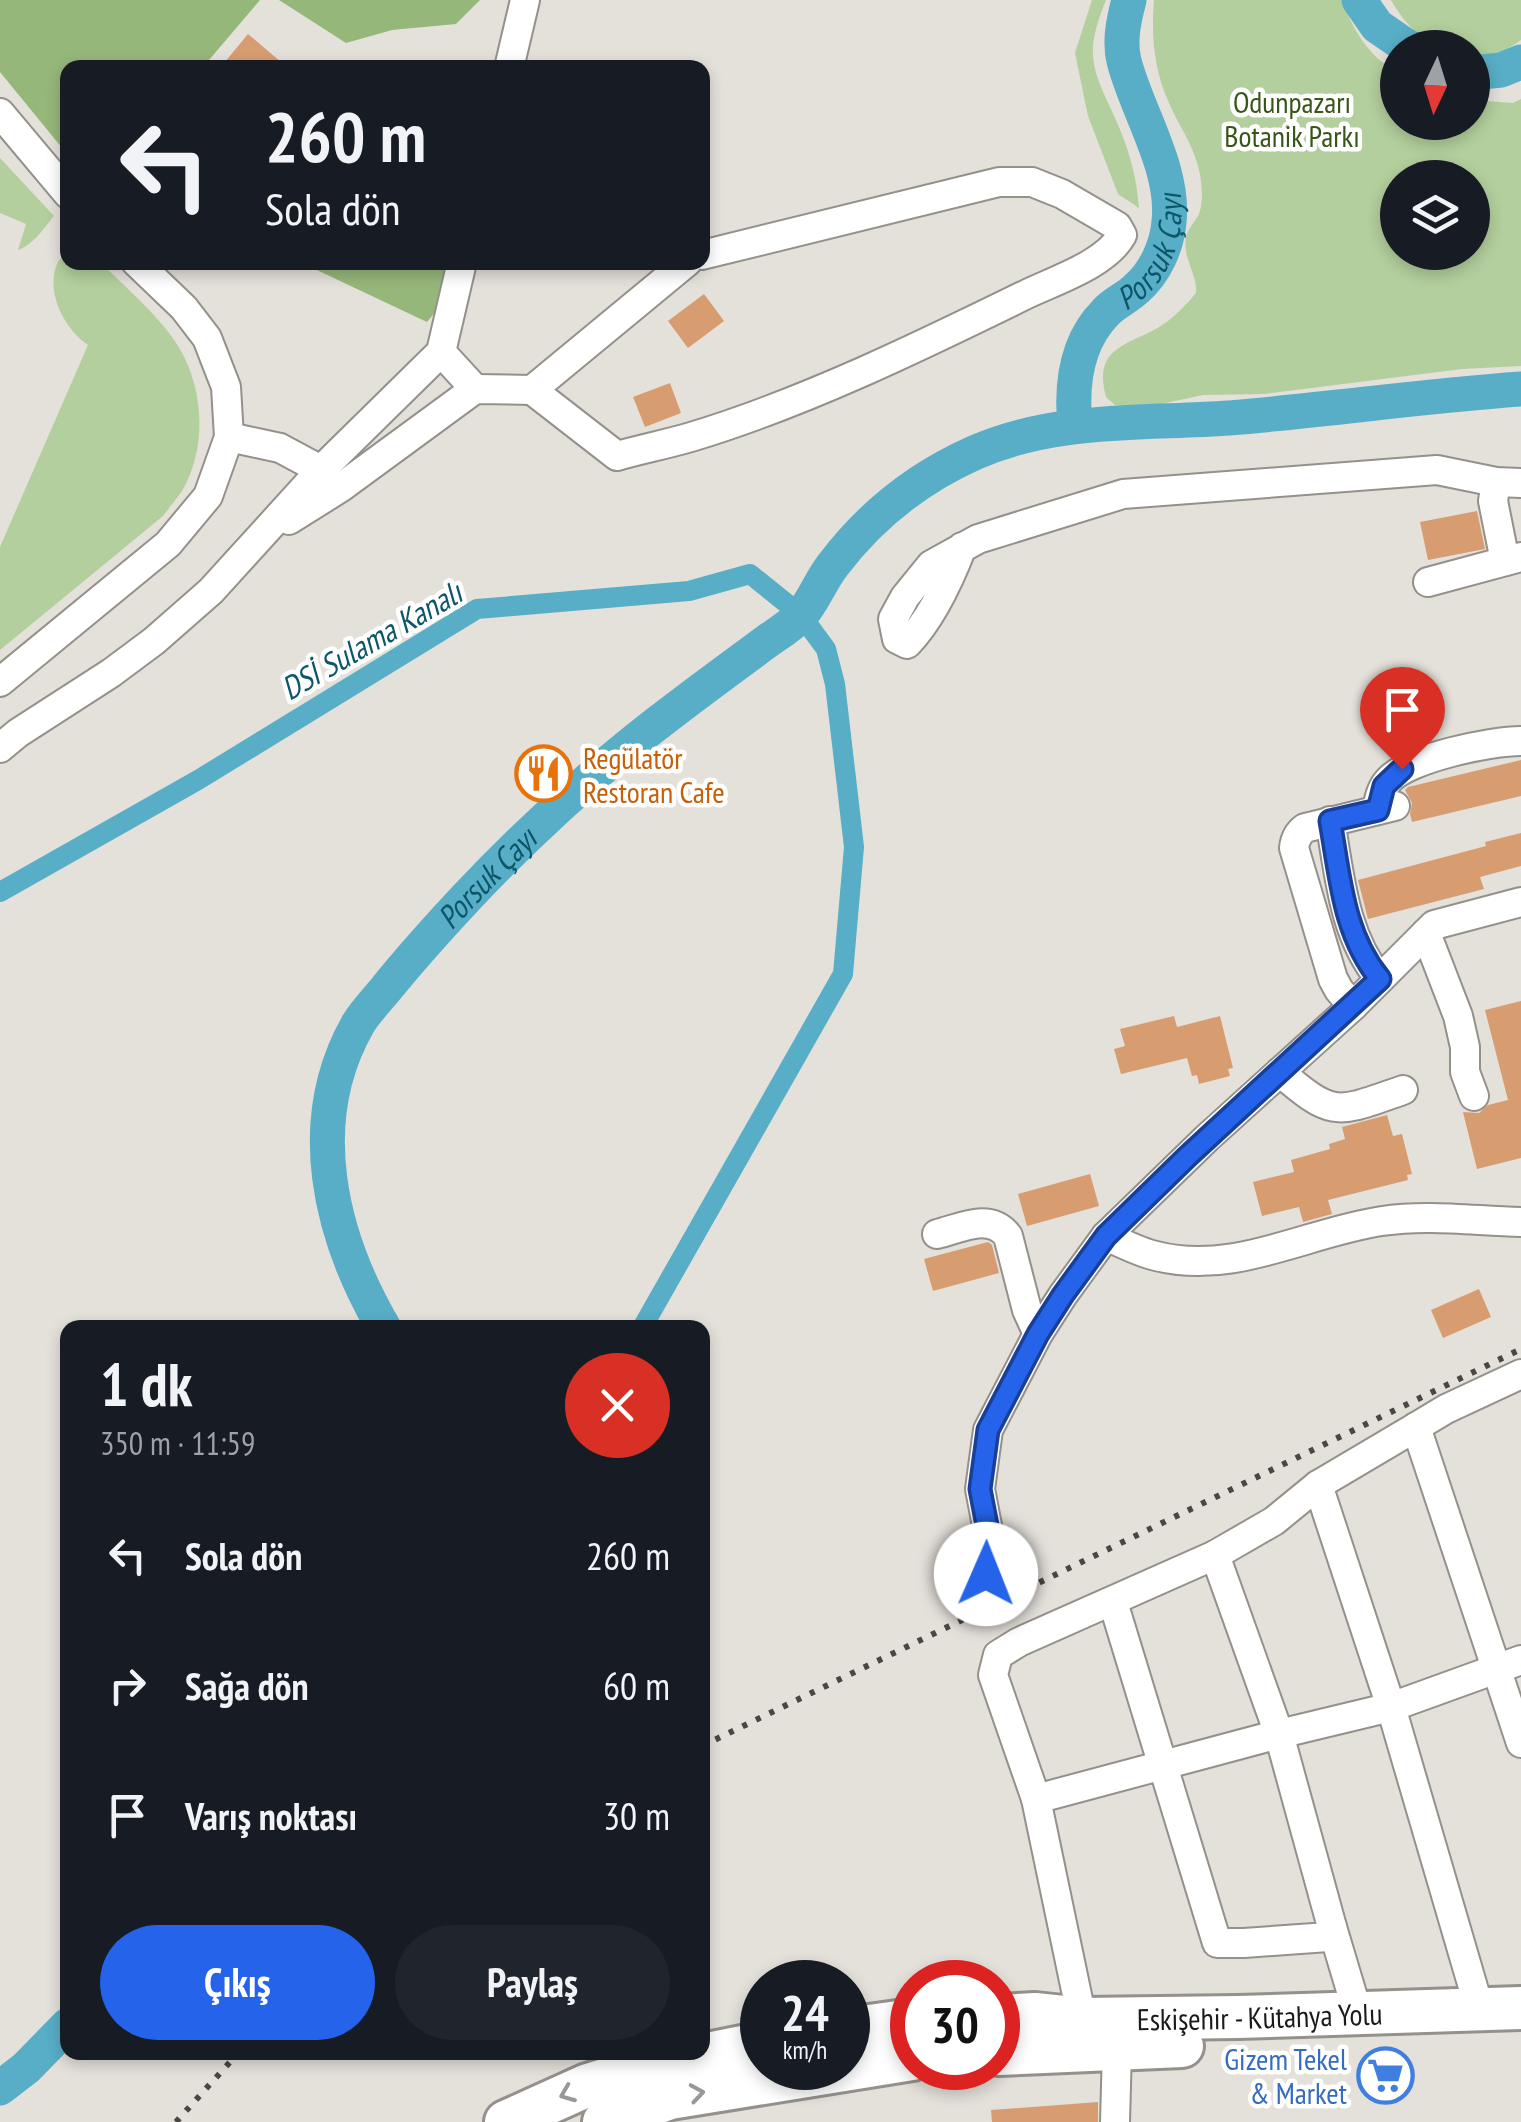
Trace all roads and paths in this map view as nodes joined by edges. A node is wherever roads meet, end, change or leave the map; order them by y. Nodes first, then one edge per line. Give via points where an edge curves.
1 (525, 0) edge
2 (511, 60) edge
3 (0, 114) edge
4 (60, 185) edge
5 (710, 253) edge
6 (144, 270) edge
7 (460, 270) edge
8 (677, 270) edge
9 (441, 352) junction
10 (475, 389) junction
11 (532, 390) junction
12 (230, 437) junction
13 (321, 470) junction
14 (1509, 483) edge
15 (262, 536) junction
16 (962, 548) dead end
17 (1513, 559) edge
18 (1428, 582) dead end
19 (0, 682) edge
20 (1521, 741) edge
21 (0, 748) edge
22 (1330, 821) junction
23 (1521, 902) edge
24 (1426, 933) junction
25 (1380, 979) junction
26 (1353, 1006) junction
27 (1280, 1072) junction
28 (1402, 1090) dead end
29 (1474, 1096) dead end
30 (1521, 1222) edge
31 (936, 1234) dead end
32 (1106, 1236) junction
33 (1038, 1334) junction
34 (1521, 1374) edge
35 (1416, 1427) junction
36 (1318, 1485) junction
37 (1215, 1555) junction
38 (986, 1574) dead end
39 (1113, 1602) junction
40 (1508, 1664) edge
41 (1391, 1707) junction
42 (1278, 1734) junction
43 (1521, 1744) edge
44 (1161, 1765) junction
45 (1036, 1799) junction
46 (1332, 1927) junction
47 (1500, 2010) edge
48 (1358, 2014) junction
49 (1020, 2015) edge
50 (1082, 2019) junction
51 (1521, 2032) edge
52 (740, 2048) edge
53 (1117, 2049) junction
54 (1020, 2053) edge
55 (710, 2054) edge
56 (683, 2060) edge
57 (890, 2063) edge
58 (506, 2122) edge
59 (604, 2122) edge
60 (1116, 2122) edge

1 - 2 street
3 - 4 street
5 - 11 street via 999,182 1032,182 1062,194 1122,236 1093,262 966,325 771,408 617,456
6 - 12 street via 207,338 226,386
7 - 9 street
8 - 11 street
9 - 10 street
9 - 13 street
10 - 11 street
10 - 15 street
12 - 13 street via 280,448
12 - 19 street via 208,496 168,544
13 - 15 street
14 - 16 street via 1436,470 1123,494
14 - 17 street via 1492,500
15 - 21 street via 154,641
17 - 18 street
20 - 22 street via 1402,769 1384,786 1386,808
22 - 25 street via 1348,921
22 - 26 street via 1300,832 1294,848 1333,979
23 - 24 street via 1434,925
24 - 25 street
24 - 29 street via 1458,1016 1464,1072
25 - 26 street
26 - 27 street
27 - 28 street via 1331,1107 1353,1108
27 - 32 street
30 - 32 street via 1382,1221 1212,1262 1152,1256
31 - 33 street via 986,1222 1003,1230
32 - 33 street
33 - 38 street via 988,1430 980,1489 989,1536
34 - 35 street
35 - 36 street
35 - 40 street
36 - 37 street via 1274,1521
36 - 41 street
37 - 39 street
37 - 42 street
39 - 44 street
39 - 45 street via 998,1656 993,1675
40 - 41 street
40 - 43 street
41 - 42 street
41 - 47 street
42 - 44 street
42 - 46 street
44 - 45 street
44 - 46 street via 1217,1943 1328,1937
45 - 50 street
46 - 48 street
47 - 48 highway, Eskişehir - Kütahya Yolu
48 - 50 highway, Eskişehir - Kütahya Yolu
49 - 50 highway, Eskişehir - Kütahya Yolu
51 - 53 highway, Eskişehir - Kütahya Yolu
52 -> 55 highway
53 - 54 highway, Eskişehir - Kütahya Yolu
53 - 60 street
56 -> 58 highway via 588,2086
59 -> 57 highway via 670,2098

